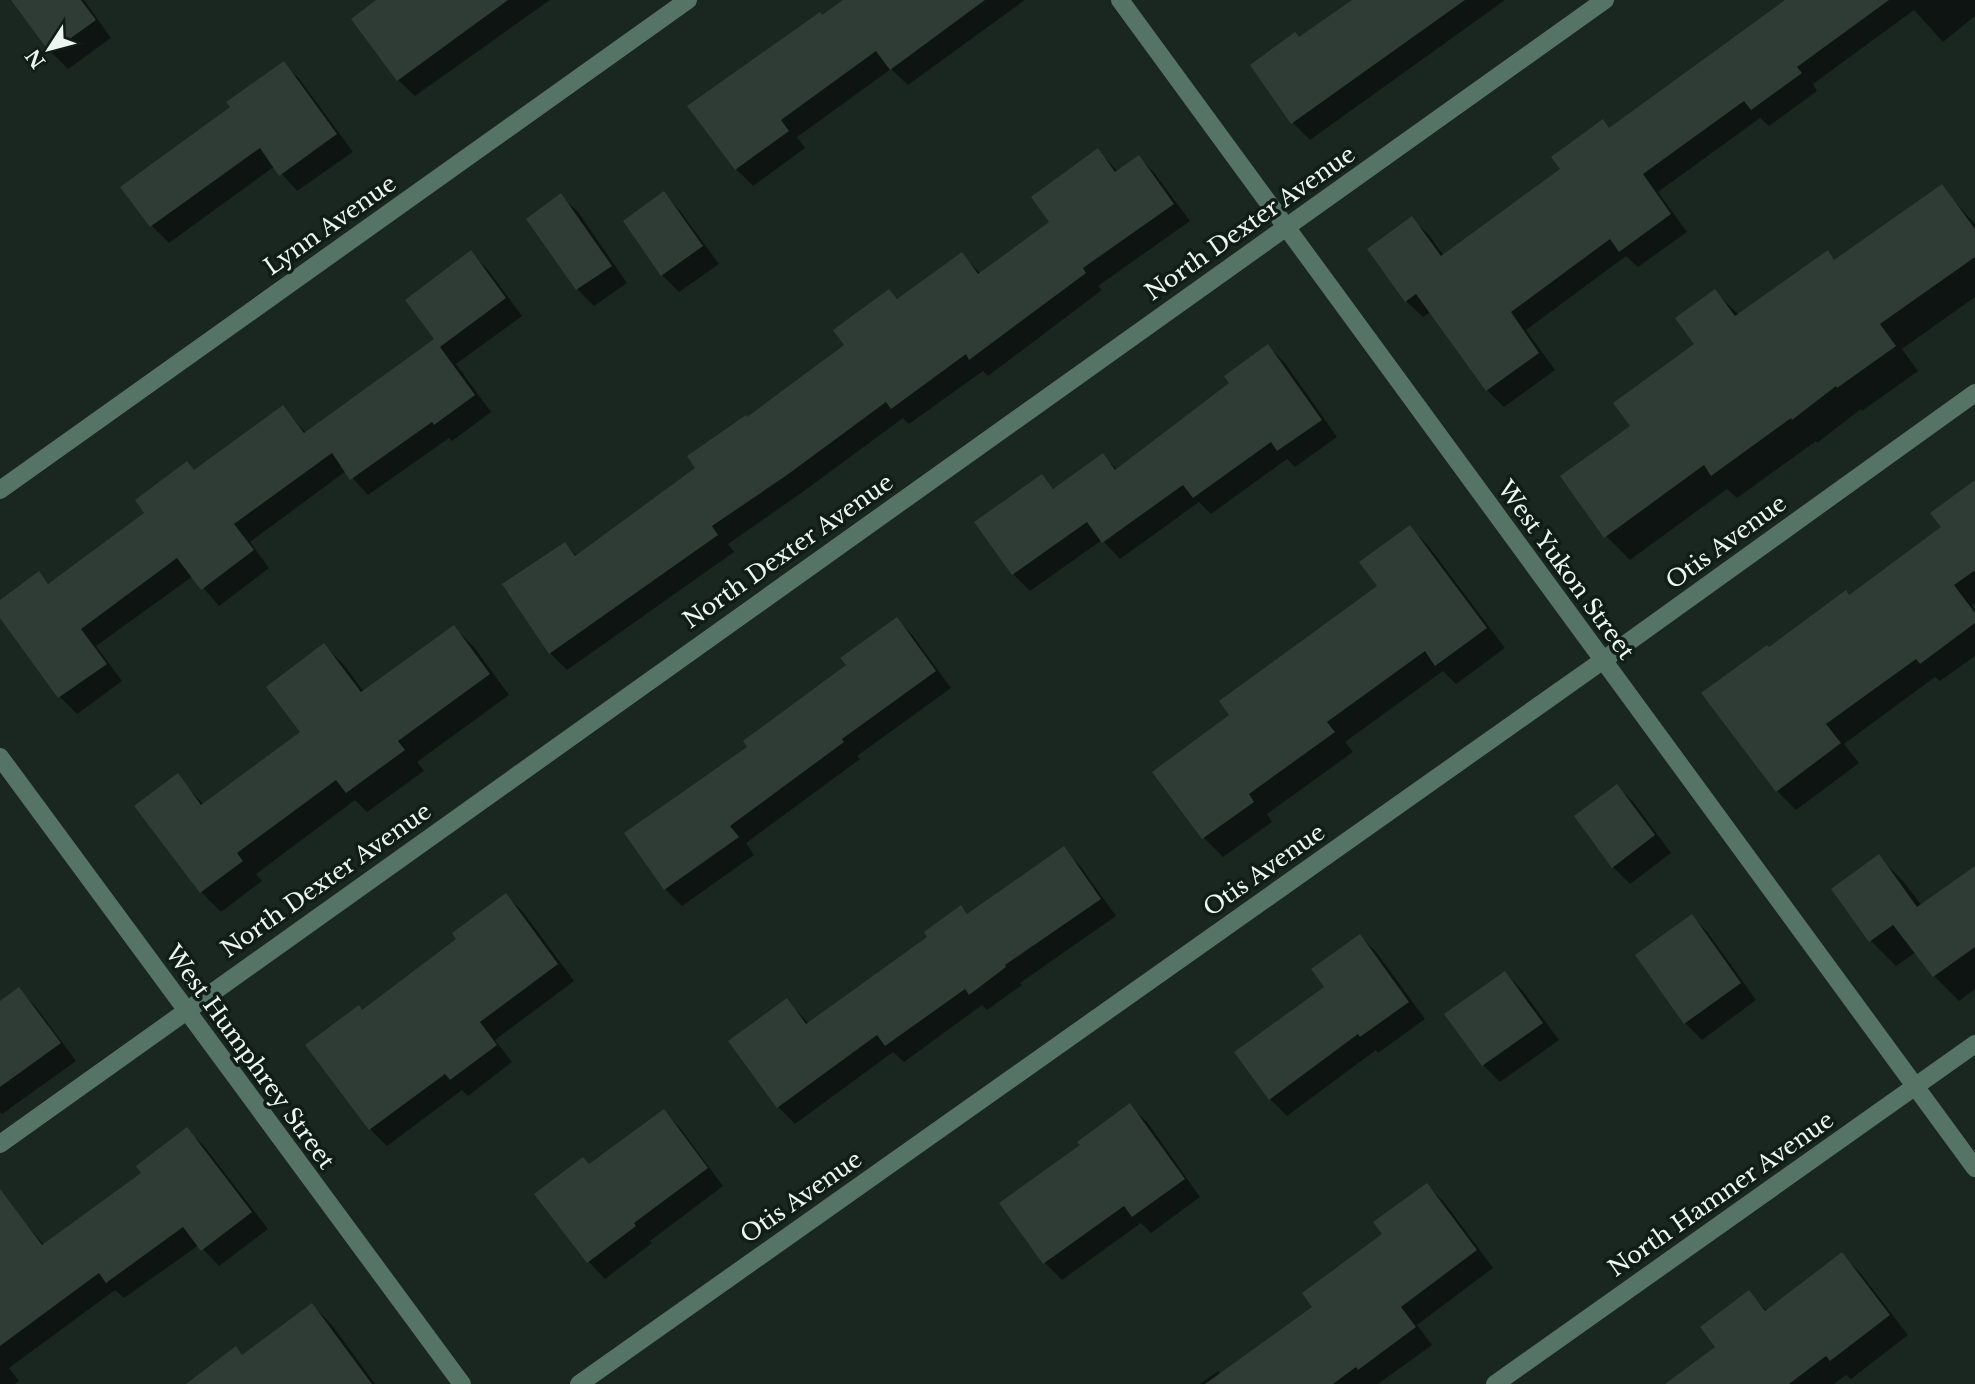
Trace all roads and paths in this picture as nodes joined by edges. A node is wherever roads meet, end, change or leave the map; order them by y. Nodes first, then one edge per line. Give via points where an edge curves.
1 (688, 0) edge
2 (1119, 0) edge
3 (1605, 0) edge
4 (1286, 228) junction
5 (1975, 393) edge
6 (0, 490) edge
7 (1602, 661) junction
8 (0, 757) edge
9 (184, 1010) junction
10 (1975, 1044) edge
11 (1916, 1087) junction
12 (0, 1144) edge
13 (1975, 1167) edge
14 (462, 1384) edge
15 (579, 1384) edge
16 (1495, 1384) edge

1 - 6 street, Lynn Avenue
2 - 4 street, West Yukon Street
3 - 4 street, North Dexter Avenue
4 - 7 street, West Yukon Street
4 - 9 street, North Dexter Avenue
5 - 7 street, Otis Avenue
7 - 11 street, West Yukon Street
7 - 15 street, Otis Avenue
8 - 9 street, West Humphrey Street
9 - 12 street, North Dexter Avenue
9 - 14 street, West Humphrey Street
10 - 11 street, North Hamner Avenue
11 - 13 street, West Yukon Street
11 - 16 street, North Hamner Avenue

